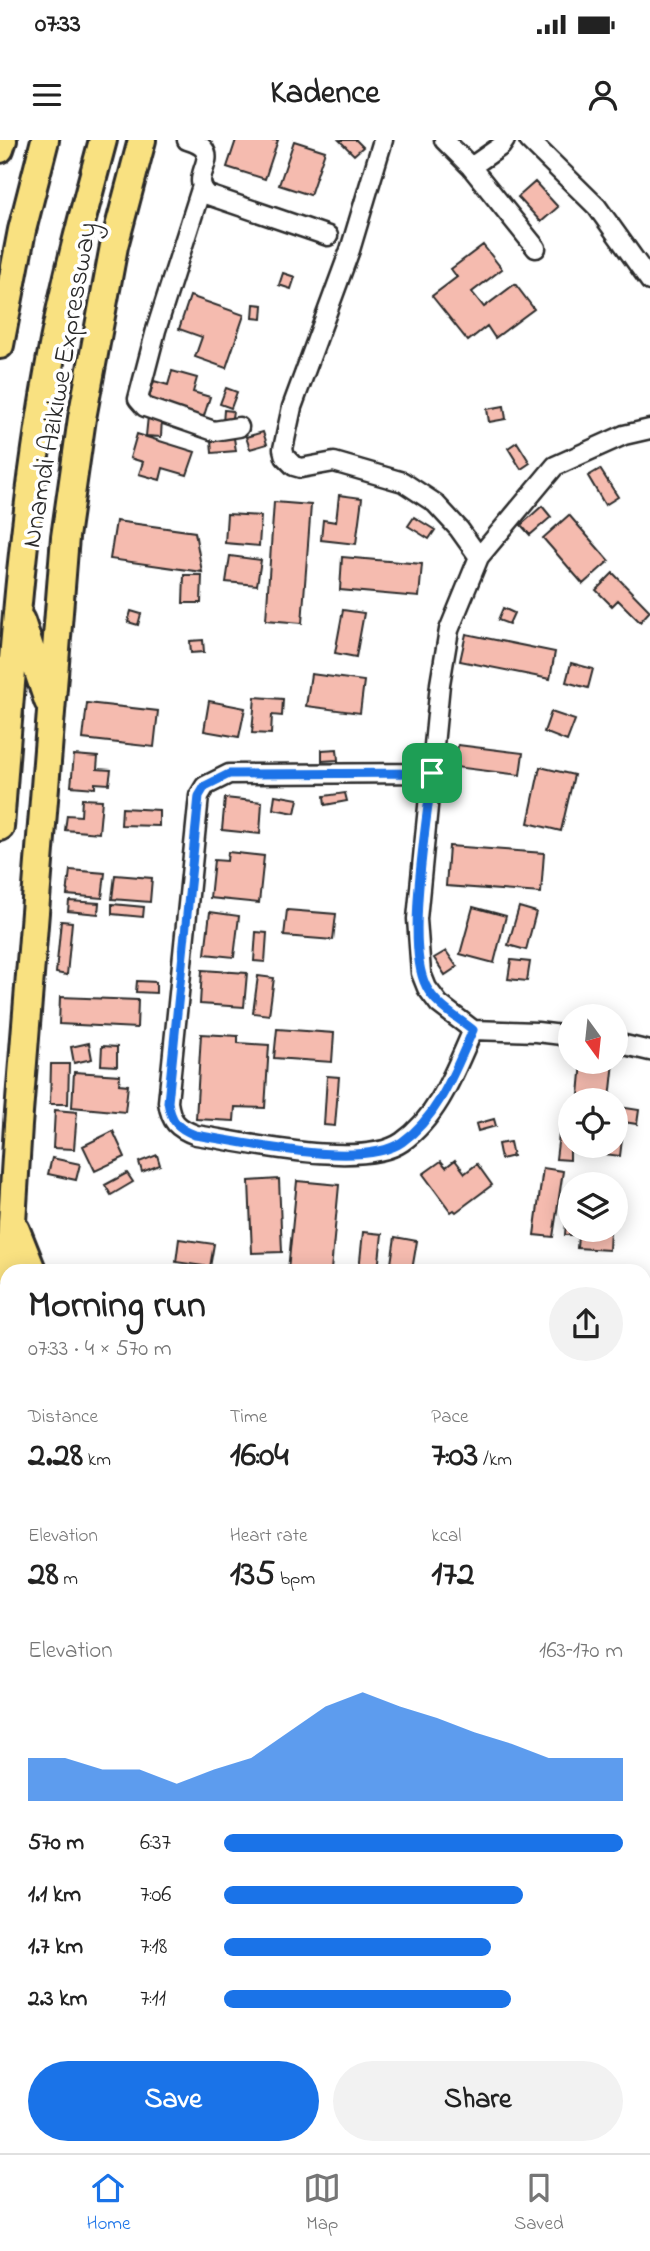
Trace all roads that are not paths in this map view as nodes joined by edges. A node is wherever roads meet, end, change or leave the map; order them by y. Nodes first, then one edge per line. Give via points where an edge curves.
1 (3, 140) edge
2 (45, 140) edge
3 (103, 140) edge
4 (142, 140) edge
5 (187, 140) edge
6 (383, 140) edge
7 (444, 140) edge
8 (505, 140) edge
9 (529, 140) edge
10 (207, 144) edge
11 (0, 149) edge
12 (471, 167) junction
13 (201, 189) junction
14 (22, 230) junction
15 (328, 236) dead end
16 (536, 248) dead end
17 (0, 270) edge
18 (650, 281) edge
19 (0, 345) edge
20 (239, 427) dead end
21 (650, 429) edge
22 (479, 557) junction
23 (18, 612) junction
24 (51, 712) junction
25 (432, 773) junction
26 (0, 827) edge
27 (473, 1030) junction
28 (558, 1035) edge
29 (628, 1046) edge
30 (650, 1051) edge
31 (12, 1227) junction
32 (9, 1264) edge
33 (30, 1264) edge

1 - 11 highway
2 - 14 highway
3 - 23 highway, Nnamdi Azikiwe Expressway via 54,341 35,457
4 - 24 highway, Nnamdi Azikiwe Expressway via 114,246 82,418 65,537
5 - 10 street
6 - 22 street via 350,250 292,407 283,449 285,457 301,468 334,463 403,482 435,503
7 - 12 street
8 - 12 street
9 - 18 street via 597,207
10 - 13 street
12 - 16 street
13 - 15 street
13 - 20 street via 138,399 145,407 214,431
14 - 17 highway
14 - 19 highway
21 - 22 street via 624,435 555,466
22 - 25 street via 449,630
23 - 24 highway
23 - 26 highway, Nnamdi Azikiwe Expressway
24 - 31 highway, Nnamdi Azikiwe Expressway
25 - 27 street via 417,919 421,973 439,1004
25 - 27 street via 229,774 205,786 199,796 170,1114 174,1124 195,1135 312,1152 380,1152 418,1128 446,1091
27 - 28 street
29 - 30 street
31 - 32 highway, Nnamdi Azikiwe Expressway
31 - 33 highway

